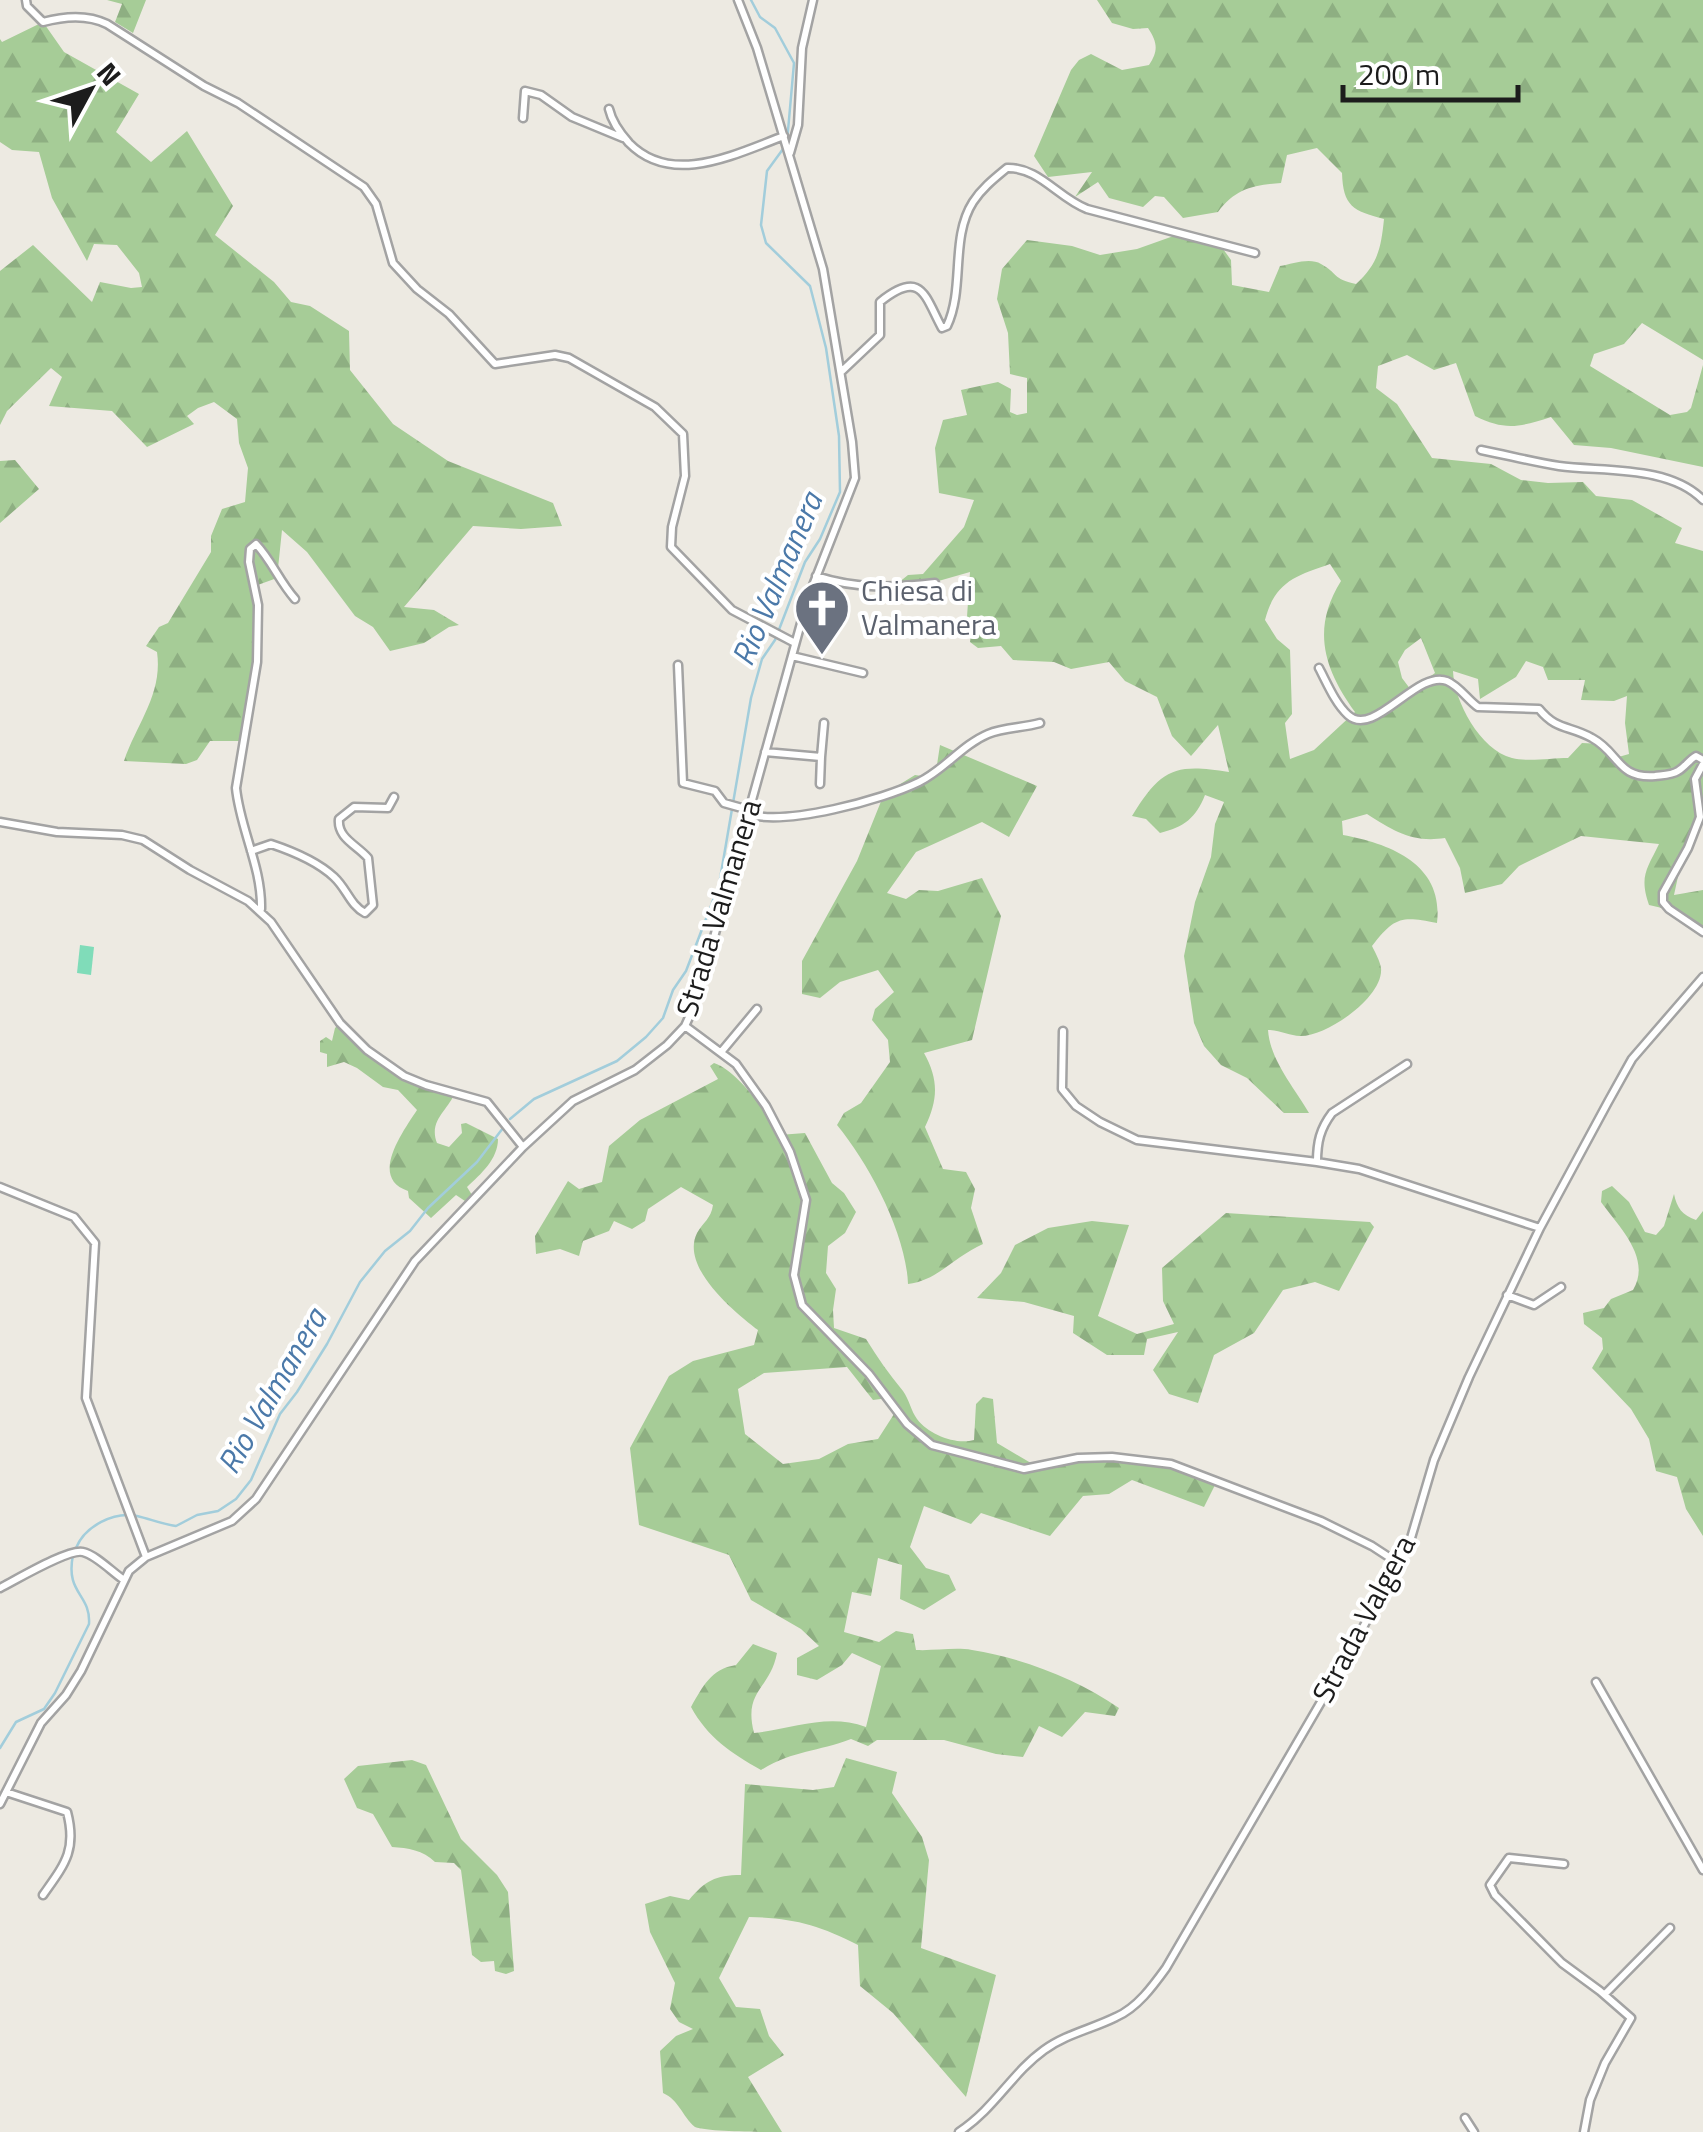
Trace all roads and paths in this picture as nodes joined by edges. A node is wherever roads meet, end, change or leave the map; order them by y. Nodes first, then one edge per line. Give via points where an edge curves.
1 (26, 0) edge
2 (738, 0) edge
3 (812, 0) edge
4 (609, 109) dead end
5 (523, 118) dead end
6 (624, 138) junction
7 (787, 144) junction
8 (1255, 253) dead end
9 (841, 372) junction
10 (1481, 450) dead end
11 (1703, 500) edge
12 (816, 576) junction
13 (935, 583) dead end
14 (295, 598) dead end
15 (795, 643) junction
16 (792, 656) junction
17 (678, 665) dead end
18 (1319, 668) dead end
19 (863, 673) dead end
20 (824, 723) dead end
21 (1040, 723) dead end
22 (765, 752) junction
23 (821, 757) junction
24 (1703, 762) edge
25 (820, 784) dead end
26 (394, 798) dead end
27 (748, 812) junction
28 (0, 822) edge
29 (252, 851) junction
30 (260, 910) junction
31 (1703, 932) edge
32 (1703, 977) edge
33 (757, 1009) dead end
34 (685, 1026) junction
35 (1063, 1031) dead end
36 (722, 1051) junction
37 (1406, 1064) dead end
38 (523, 1148) junction
39 (1317, 1162) junction
40 (0, 1187) edge
41 (1540, 1228) junction
42 (1561, 1287) dead end
43 (1507, 1295) junction
44 (146, 1557) junction
45 (1398, 1563) junction
46 (124, 1580) junction
47 (0, 1588) edge
48 (1596, 1682) dead end
49 (6, 1792) junction
50 (0, 1804) edge
51 (1564, 1864) dead end
52 (1703, 1870) edge
53 (42, 1895) dead end
54 (1670, 1928) dead end
55 (1605, 1994) junction
56 (1465, 2118) dead end
57 (959, 2132) edge
58 (1474, 2132) edge
59 (1584, 2132) edge

1 - 15 street via 43,22 95,18 107,24 364,186 393,263 495,364 570,358 655,407 683,434 685,476 671,548 732,610
2 - 7 street, Strada Valmanera
3 - 7 street via 800,58 798,125
4 - 6 street
5 - 6 street via 525,92
6 - 7 street via 644,158 680,166
7 - 9 street, Strada Valmanera via 823,269
8 - 9 street via 1087,210 1035,174 1007,168 984,188 965,220 956,305 947,326 938,324 925,293 905,288 880,302 880,335
9 - 12 street, Strada Valmanera via 855,478
10 - 11 street via 1664,476
12 - 13 street via 863,587
12 - 15 street, Strada Valmanera
14 - 29 street via 256,544 249,562 258,605 258,662 236,788
15 - 16 street, Strada Valmanera
16 - 19 street
16 - 22 street, Strada Valmanera
17 - 27 street via 684,783 714,791
18 - 24 street via 1356,720 1438,680 1478,707 1539,708 1556,726 1604,745 1637,777 1668,775 1696,756
20 - 23 street
21 - 27 street via 984,736 896,792 797,816
22 - 23 street
22 - 27 street, Strada Valmanera
23 - 25 street
24 - 31 street via 1695,780 1700,816 1663,902
26 - 29 street via 388,808 354,807 339,819 345,838 370,864 373,905 365,913 324,869 270,844
27 - 34 street, Strada Valmanera
28 - 30 street via 143,840
29 - 30 street
30 - 38 street via 340,1023 367,1050 426,1086 479,1098
32 - 41 street, Strada Valgera via 1632,1060
33 - 36 street
34 - 36 street
34 - 38 street, Strada Valmanera via 635,1070 572,1101
35 - 39 street via 1062,1089 1100,1122 1137,1140
36 - 45 street via 766,1106 805,1189 794,1274 802,1305 932,1445 1024,1469 1078,1458 1172,1464 1321,1521
37 - 39 street via 1332,1113
38 - 44 street, Strada Valmanera via 404,1274 256,1499 232,1520
39 - 41 street
40 - 44 street via 74,1217 95,1243 86,1398
41 - 43 street, Strada Valgera
42 - 43 street via 1534,1305
43 - 45 street, Strada Valgera via 1448,1424
44 - 46 street, Strada Valmanera
45 - 57 street, Strada Valgera via 1153,1987 1118,2017 1042,2051
46 - 47 street via 75,1552
46 - 49 street, Strada Valmanera via 81,1672 41,1723
48 - 52 street
49 - 50 street, Strada Valmanera
49 - 53 street via 67,1812 72,1844
51 - 55 street via 1509,1858 1491,1890 1562,1964
54 - 55 street
55 - 59 street via 1631,2018 1590,2100
56 - 58 street

